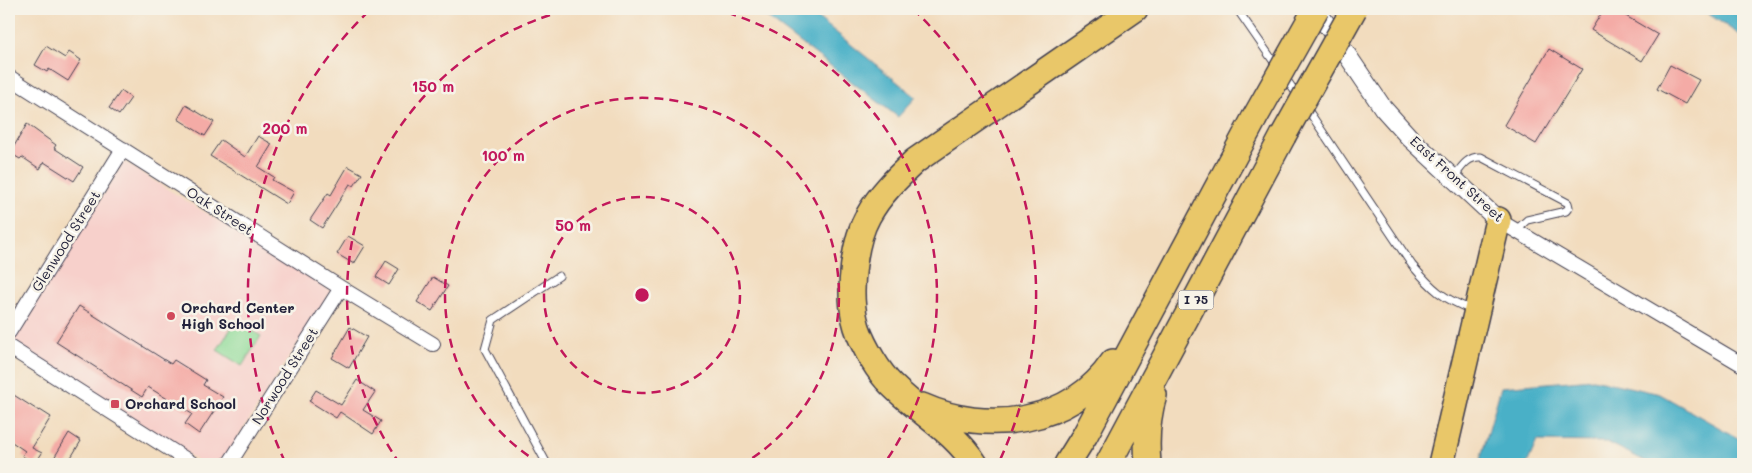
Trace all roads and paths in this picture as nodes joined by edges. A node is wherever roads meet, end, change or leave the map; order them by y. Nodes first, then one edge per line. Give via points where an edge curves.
1 (1135, 9) edge
2 (1237, 9) edge
3 (1316, 9) edge
4 (1354, 9) edge
5 (9, 77) edge
6 (123, 149) junction
7 (1453, 178) junction
8 (1507, 225) junction
9 (559, 276) dead end
10 (341, 288) junction
11 (1161, 292) junction
12 (1476, 311) junction
13 (1184, 324) junction
14 (9, 332) edge
15 (432, 344) dead end
16 (9, 348) edge
17 (1743, 365) edge
18 (910, 400) junction
19 (193, 464) edge
20 (229, 464) edge
21 (547, 464) edge
22 (975, 464) edge
23 (1067, 464) edge
24 (1108, 464) edge
25 (1148, 464) edge
26 (1441, 464) edge

1 - 18 highway via 915,161 886,189 867,217 857,248 852,283 855,321 882,373
2 - 12 lane via 1412,265 1432,288 1454,303
3 - 7 street, East Front Street via 1383,108
3 - 11 highway, I 75, bridge
4 - 13 highway, I 75, bridge
5 - 6 street, Oak Street
6 - 10 street, Oak Street
6 - 14 street, Glenwood Street
7 - 8 street, East Front Street
7 - 8 lane via 1468,160 1481,157 1568,203 1566,211
8 - 12 highway
8 - 17 street, East Front Street
9 - 21 lane via 493,320 485,349
10 - 15 street, Oak Street
10 - 20 street, Norwood Street
11 - 18 highway via 1097,382 1052,411 1018,420 972,420 937,412
11 - 23 highway, I 75
12 - 26 highway
13 - 24 highway, I 75
13 - 25 highway via 1150,407 1146,444
16 - 19 street
18 - 22 highway via 962,446

